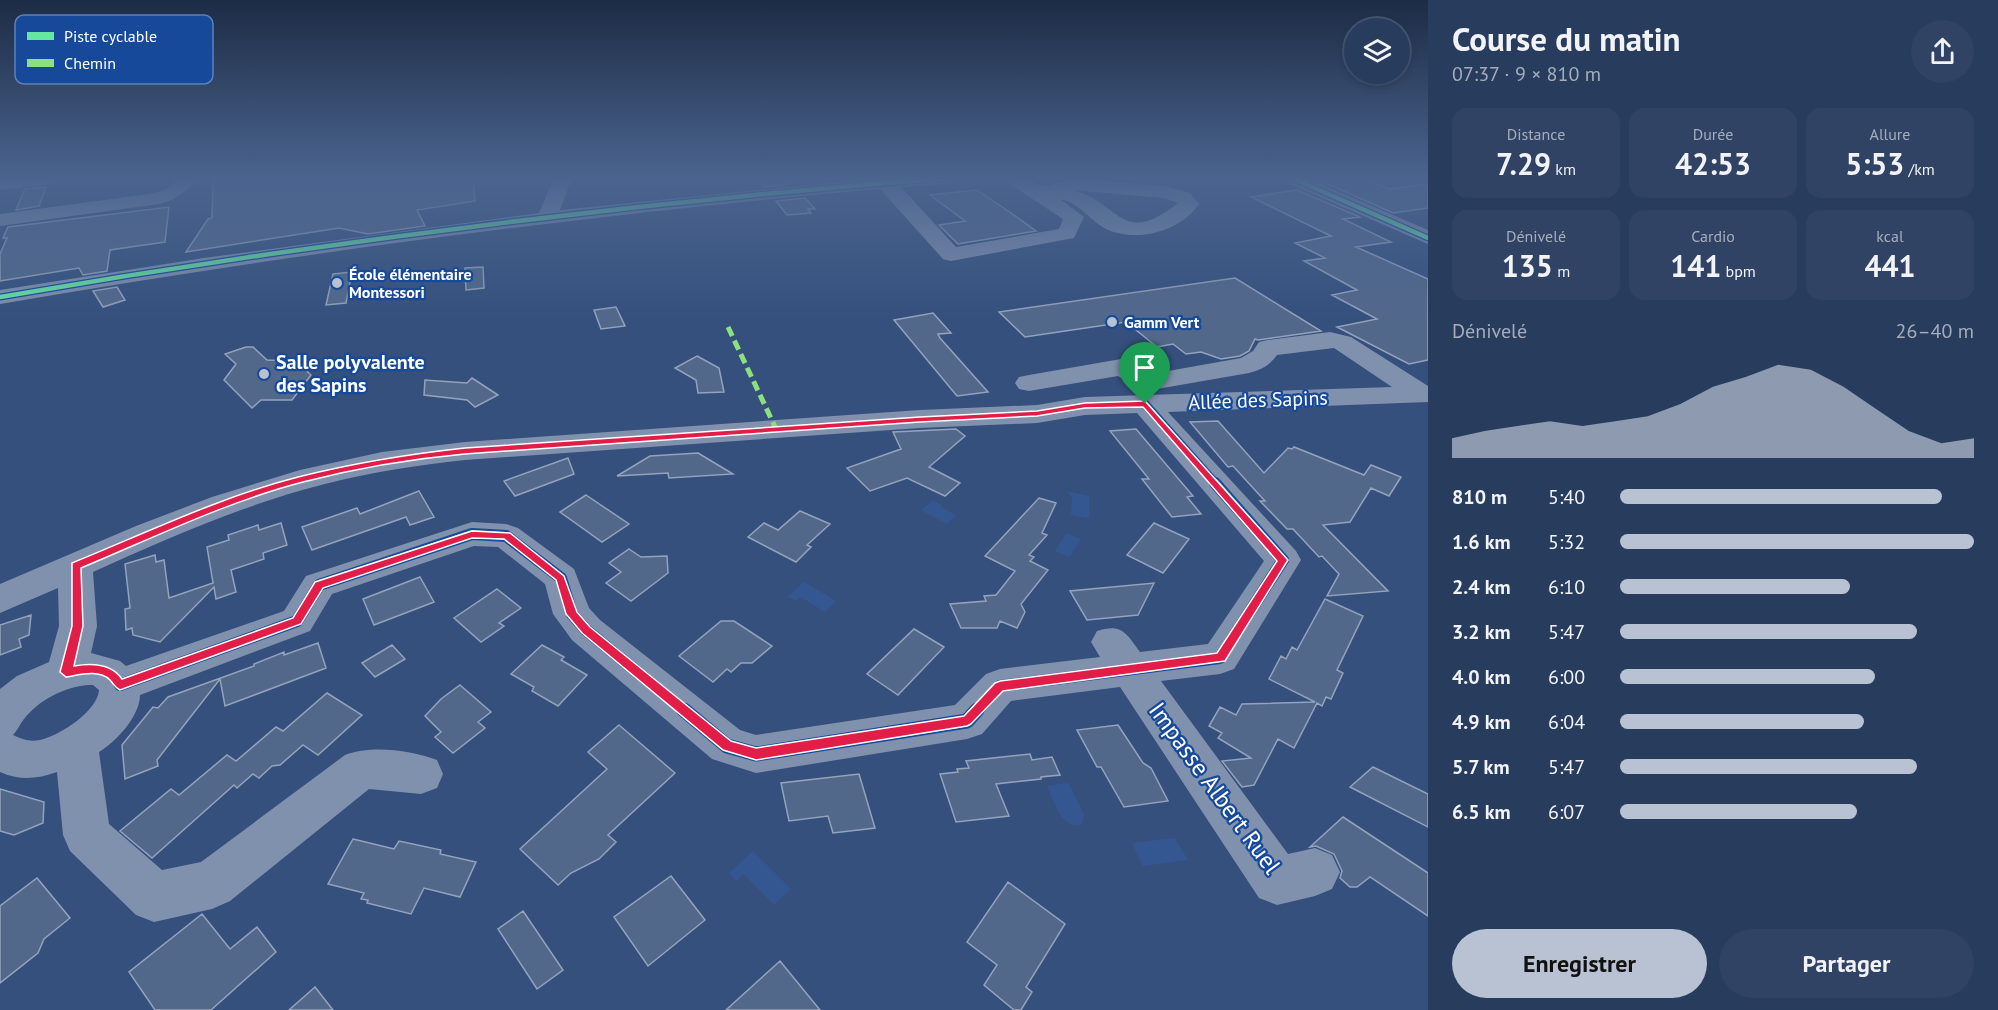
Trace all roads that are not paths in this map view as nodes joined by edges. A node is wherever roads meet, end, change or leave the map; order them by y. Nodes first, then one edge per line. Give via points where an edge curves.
1 (494, 225) edge
2 (925, 225) edge
3 (1071, 225) edge
4 (1117, 225) edge
5 (1155, 225) edge
6 (1399, 225) edge
7 (1428, 238) edge
8 (0, 297) edge
9 (1179, 357) dead end
10 (1029, 383) dead end
11 (1146, 388) junction
12 (1425, 394) edge
13 (75, 566) junction
14 (0, 599) edge
15 (1119, 656) junction
16 (66, 672) junction
17 (120, 685) junction
18 (0, 721) edge
19 (76, 746) junction
20 (0, 749) edge
21 (421, 774) dead end
22 (1315, 872) dead end

1 - 8 street
2 - 3 street via 951,254 1067,234
4 - 5 street via 1129,229
6 - 7 street
9 - 11 street
10 - 11 street
11 - 12 street, Allée des Sapins
11 - 12 street via 1156,381 1249,365 1268,348 1330,339 1342,342
11 - 13 street, Allée des Sapins via 1085,406 1037,414 920,419 397,458 299,480 224,504
11 - 15 street via 1283,560 1220,658
13 - 14 street, Allée des Sapins
13 - 16 street via 78,626
15 - 17 street via 1000,686 967,721 756,754 727,746 586,630 572,614 561,578 506,536 472,534 319,585 297,621
15 - 22 street, Impasse Albert Ruel via 1276,881
16 - 17 street via 101,670 113,675
16 - 18 street via 29,690
17 - 19 street via 120,696 106,722
19 - 20 street via 35,759 17,759
19 - 21 street via 87,836 154,897 212,884 362,769

